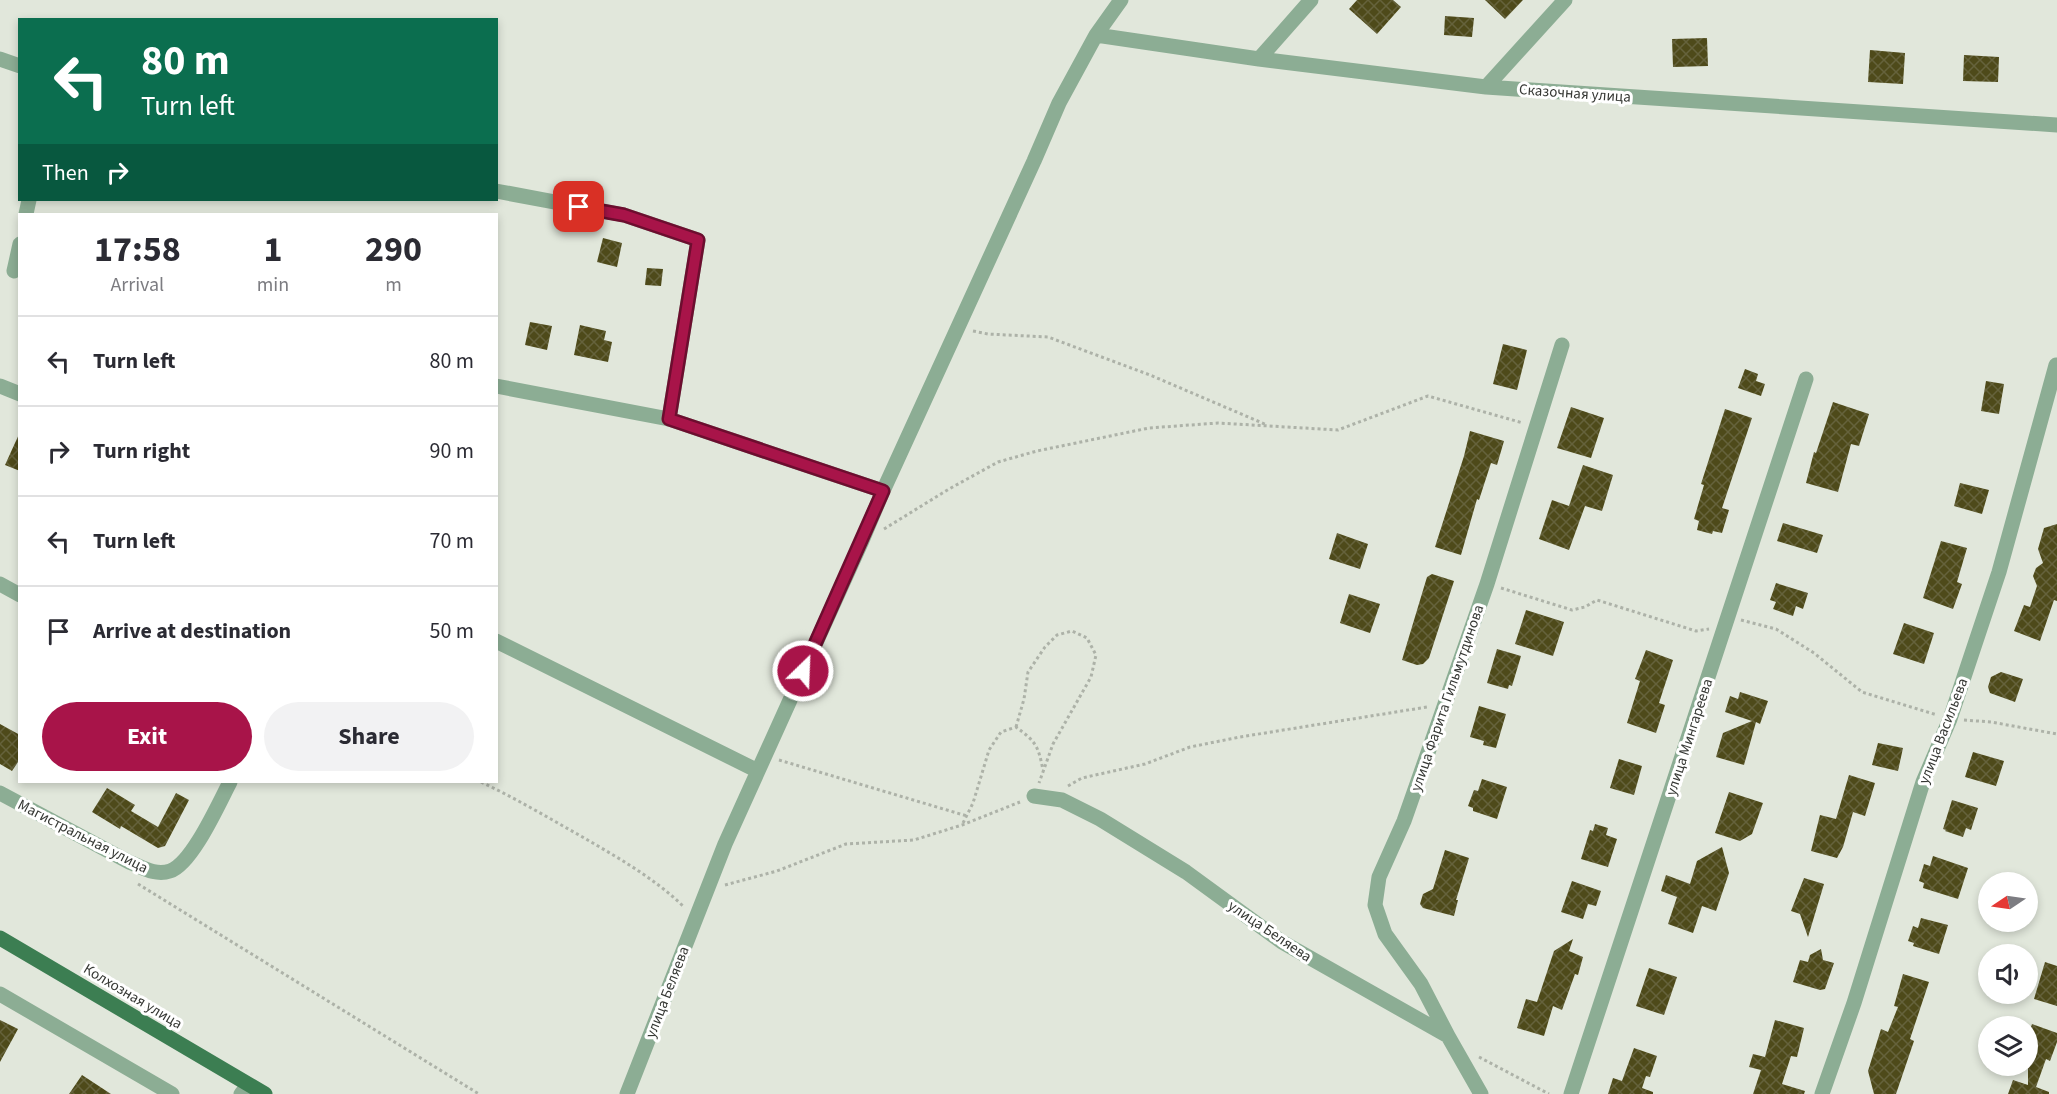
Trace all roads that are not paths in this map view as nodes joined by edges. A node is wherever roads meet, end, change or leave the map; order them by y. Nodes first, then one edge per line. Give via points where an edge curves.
1 (1121, 0) edge
2 (1311, 0) edge
3 (1565, 0) edge
4 (1096, 35) junction
5 (0, 59) edge
6 (1258, 59) junction
7 (18, 65) edge
8 (1486, 87) junction
9 (2057, 125) edge
10 (498, 191) edge
11 (18, 250) edge
12 (11, 270) edge
13 (1562, 345) dead end
14 (2056, 365) edge
15 (1806, 379) dead end
16 (0, 386) edge
17 (498, 386) edge
18 (18, 393) edge
19 (669, 419) junction
20 (883, 491) junction
21 (0, 584) edge
22 (18, 594) edge
23 (498, 642) edge
24 (758, 771) junction
25 (229, 783) edge
26 (0, 793) edge
27 (1034, 796) road end
28 (0, 938) edge
29 (0, 993) edge
30 (1448, 1036) junction
31 (244, 1089) edge
32 (172, 1094) edge
33 (265, 1094) edge
34 (627, 1094) edge
35 (1481, 1094) edge
36 (1571, 1094) edge
37 (1822, 1094) edge

1 - 4 street, улица Беляева
2 - 6 street
3 - 8 street
4 - 6 street, Сказочная улица
4 - 20 street, улица Беляева via 1059,103
5 - 7 street
6 - 8 street, Сказочная улица
8 - 9 street, Сказочная улица
10 - 19 street via 624,215 698,240
11 - 12 street
13 - 30 street, улица Фарита Гильмутдинова via 1446,704 1404,821 1379,877 1375,905 1385,934 1421,984
14 - 37 street, улица Васильева via 1999,572 1950,719 1923,782
15 - 36 street, улица Мингареева
16 - 18 street
17 - 19 street
19 - 20 street
20 - 24 street, улица Беляева
21 - 22 street
23 - 24 street
24 - 34 street, улица Беляева via 725,844
25 - 26 street, Магистральная улица via 196,845 183,862 168,872 150,871 129,862
27 - 30 street, улица Беляева via 1062,800 1100,819 1186,872 1282,942
28 - 31 main road, Колхозная улица
29 - 32 street
30 - 35 street
31 - 33 main road, Колхозная улица

